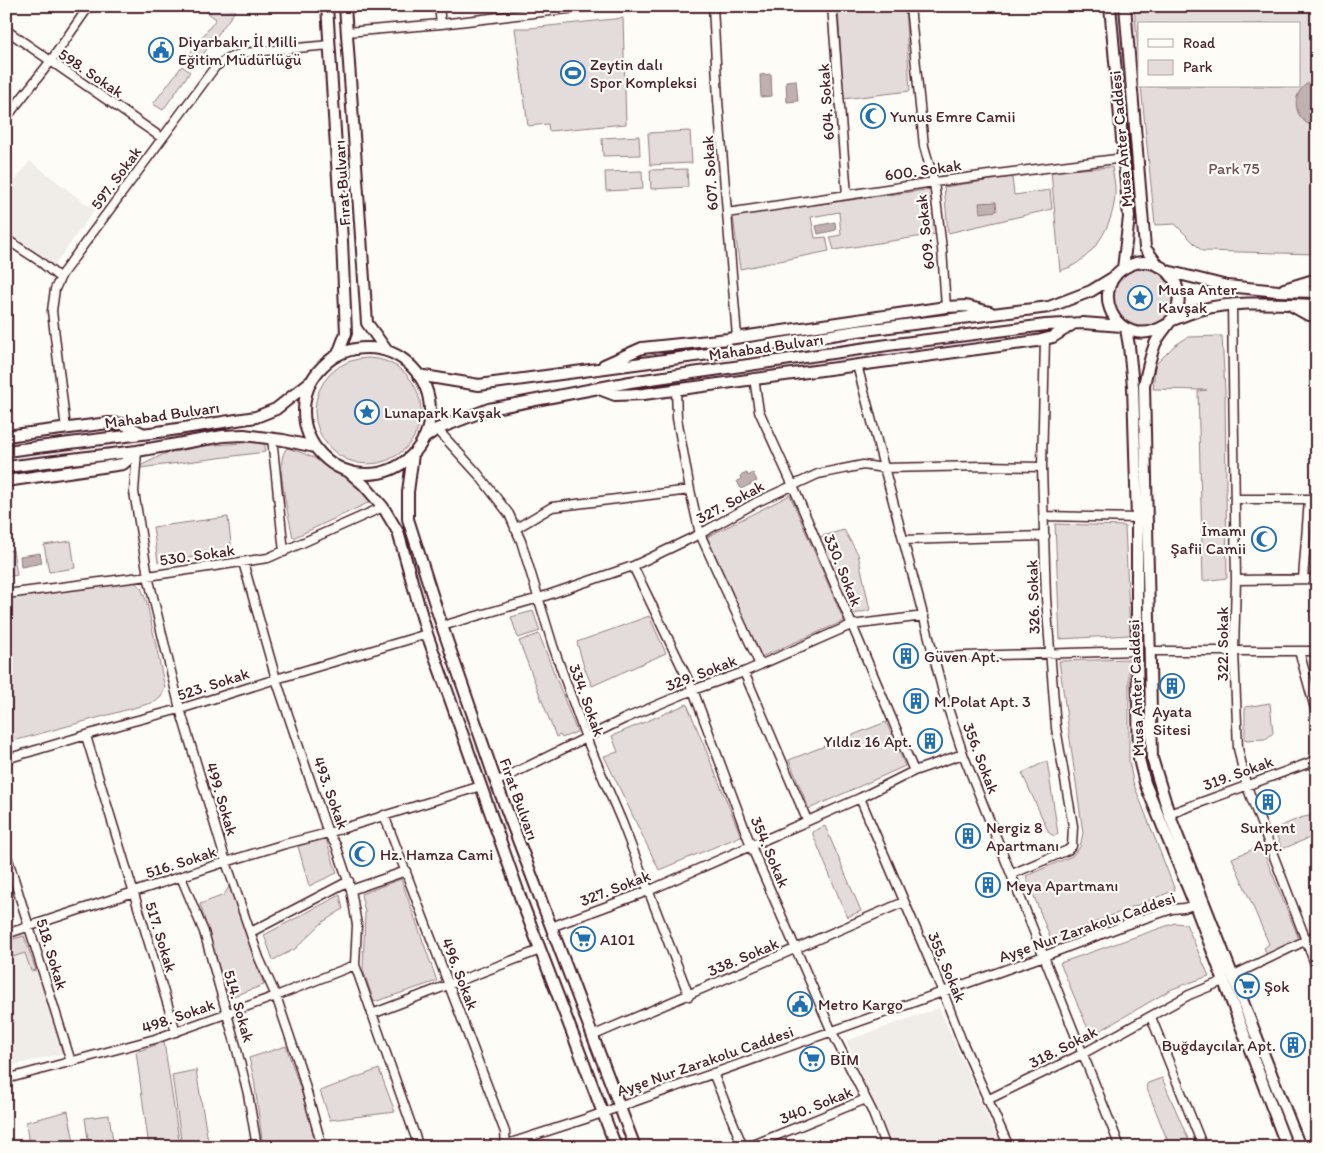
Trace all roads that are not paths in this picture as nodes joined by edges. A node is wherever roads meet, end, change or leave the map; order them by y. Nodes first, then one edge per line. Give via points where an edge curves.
1 (327, 6) edge
2 (345, 6) edge
3 (439, 6) edge
4 (593, 6) edge
5 (713, 6) edge
6 (832, 6) edge
7 (910, 6) edge
8 (1110, 6) edge
9 (1124, 6) edge
10 (87, 7) edge
11 (441, 24) junction
12 (6, 30) edge
13 (347, 32) junction
14 (330, 46) junction
15 (50, 62) junction
16 (6, 118) edge
17 (162, 138) junction
18 (1124, 158) junction
19 (934, 182) junction
20 (847, 195) junction
21 (726, 213) junction
22 (6, 238) edge
23 (1162, 268) junction
24 (1123, 269) junction
25 (1114, 277) junction
26 (60, 278) junction
27 (1317, 279) edge
28 (1278, 291) junction
29 (1317, 292) edge
30 (1289, 304) junction
31 (1232, 305) junction
32 (1317, 305) edge
33 (946, 306) junction
34 (999, 314) junction
35 (1317, 315) edge
36 (1076, 323) junction
37 (1168, 323) junction
38 (1124, 327) junction
39 (737, 337) junction
40 (1045, 339) junction
41 (387, 351) junction
42 (338, 354) junction
43 (857, 365) junction
44 (594, 370) junction
45 (418, 375) junction
46 (754, 378) junction
47 (310, 382) junction
48 (598, 388) junction
49 (676, 389) junction
50 (66, 429) junction
51 (437, 429) junction
52 (143, 434) junction
53 (6, 436) edge
54 (272, 438) junction
55 (423, 439) junction
56 (315, 447) junction
57 (6, 451) edge
58 (137, 451) junction
59 (412, 454) junction
60 (6, 467) edge
61 (1042, 467) junction
62 (884, 468) junction
63 (349, 472) junction
64 (6, 481) edge
65 (793, 486) junction
66 (690, 490) junction
67 (1236, 499) junction
68 (1313, 499) edge
69 (383, 507) junction
70 (1044, 516) junction
71 (1137, 518) junction
72 (515, 529) junction
73 (412, 530) junction
74 (398, 532) junction
75 (700, 534) junction
76 (1045, 536) junction
77 (903, 540) junction
78 (284, 552) junction
79 (243, 562) junction
80 (634, 566) junction
81 (148, 576) junction
82 (1303, 579) junction
83 (1317, 579) edge
84 (1236, 580) junction
85 (6, 594) edge
86 (539, 598) junction
87 (924, 616) junction
88 (851, 625) junction
89 (442, 626) junction
90 (427, 634) junction
91 (1137, 651) junction
92 (1149, 651) junction
93 (1234, 651) junction
94 (1299, 651) junction
95 (1317, 651) edge
96 (1050, 654) junction
97 (933, 657) junction
98 (760, 665) junction
99 (744, 672) junction
100 (276, 679) junction
101 (693, 690) junction
102 (180, 710) junction
103 (1317, 716) edge
104 (86, 736) junction
105 (586, 738) junction
106 (963, 754) junction
107 (6, 759) edge
108 (1317, 760) edge
109 (914, 771) junction
110 (496, 782) junction
111 (1246, 784) junction
112 (481, 786) junction
113 (860, 798) junction
114 (1169, 814) junction
115 (384, 815) junction
116 (807, 820) junction
117 (328, 833) junction
118 (751, 846) junction
119 (6, 853) edge
120 (226, 862) junction
121 (406, 871) junction
122 (1012, 874) junction
123 (181, 877) junction
124 (349, 881) junction
125 (351, 890) junction
126 (648, 890) junction
127 (133, 893) junction
128 (904, 902) junction
129 (1199, 903) junction
130 (30, 926) junction
131 (551, 927) junction
132 (251, 932) junction
133 (6, 934) edge
134 (1317, 935) edge
135 (1306, 941) junction
136 (797, 949) junction
137 (540, 950) junction
138 (1044, 956) junction
139 (354, 965) junction
140 (1317, 969) edge
141 (1228, 979) junction
142 (450, 984) junction
143 (943, 992) junction
144 (276, 996) junction
145 (689, 996) junction
146 (226, 1014) junction
147 (372, 1014) junction
148 (1151, 1017) junction
149 (176, 1032) junction
150 (832, 1032) junction
151 (592, 1036) junction
152 (1084, 1053) junction
153 (71, 1062) junction
154 (713, 1073) junction
155 (6, 1079) edge
156 (866, 1099) junction
157 (988, 1100) junction
158 (619, 1106) junction
159 (602, 1113) junction
160 (1317, 1142) edge
161 (503, 1146) edge
162 (256, 1147) edge
163 (322, 1147) edge
164 (419, 1147) edge
165 (616, 1147) edge
166 (635, 1147) edge
167 (743, 1147) edge
168 (748, 1147) edge
169 (886, 1147) edge
170 (1009, 1147) edge
171 (1120, 1147) edge
172 (1203, 1147) edge
173 (1287, 1147) edge
174 (1302, 1147) edge

1 - 14 main road, Fırat Bulvarı
2 - 13 main road, Fırat Bulvarı
3 - 11 street
4 - 11 street
5 - 21 street, 607. Sokak
6 - 20 street, 604. Sokak
7 - 19 street, 609. Sokak via 924,146
8 - 18 main road, Musa Anter Caddesi
9 - 23 main road, Musa Anter Caddesi via 1145,248
10 - 15 street
11 - 13 street
12 - 15 street, 598. Sokak
13 - 41 main road, Fırat Bulvarı via 367,322
14 - 17 street, 597. Sokak via 242,53 227,59 215,67
14 - 42 main road, Fırat Bulvarı via 346,333
15 - 16 street
15 - 17 street, 598. Sokak
17 - 26 street, 597. Sokak
18 - 19 street, 600. Sokak
18 - 24 main road, Musa Anter Caddesi via 1130,217
19 - 20 street, 600. Sokak
19 - 33 street, 609. Sokak
20 - 21 street, 600. Sokak
21 - 39 street, 607. Sokak
22 - 26 street
23 - 24 main road via 1150,262 1140,262
23 - 28 main road via 1227,286
23 - 37 main road via 1175,283 1179,298 1178,308
24 - 25 main road
25 - 34 main road, Mahabad Bulvarı via 1091,291 1049,307
25 - 38 main road via 1109,288 1110,311
26 - 50 street, 597. Sokak via 52,311
27 - 28 main road
28 - 29 main road
30 - 31 main road
30 - 32 main road
30 - 35 main road via 1308,315
31 - 37 main road via 1201,310
31 - 67 street, 322. Sokak
33 - 34 main road via 966,306
33 - 39 main road
34 - 44 main road, Mahabad Bulvarı
36 - 38 main road, Mahabad Bulvarı
36 - 40 main road
36 - 48 main road, Mahabad Bulvarı via 880,346
37 - 38 main road via 1148,333
37 - 92 main road, Musa Anter Caddesi via 1155,344 1144,385
38 - 71 main road, Musa Anter Caddesi via 1132,386
39 - 44 main road via 642,348
40 - 43 main road
40 - 61 street, 326. Sokak
41 - 42 main road via 354,348
41 - 45 main road via 404,360
42 - 47 main road via 327,361
43 - 46 main road
43 - 62 street, 356. Sokak
44 - 45 main road, Mahabad Bulvarı via 479,385
45 - 55 main road via 430,406 429,423
46 - 49 main road
46 - 65 street, 330. Sokak via 759,411
47 - 52 main road, Mahabad Bulvarı via 276,409 256,417
47 - 56 main road via 304,398 303,415
48 - 49 main road via 615,395
48 - 51 main road, Mahabad Bulvarı via 489,408
49 - 66 street via 677,418
50 - 52 main road via 109,423 123,424
50 - 53 main road
51 - 55 main road, Mahabad Bulvarı
51 - 72 street, 334. Sokak via 478,474 508,514
52 - 57 main road, Mahabad Bulvarı
54 - 56 main road, Mahabad Bulvarı
54 - 58 main road, Mahabad Bulvarı via 223,436
54 - 78 street
55 - 59 main road
56 - 63 main road via 324,458
58 - 60 main road, Mahabad Bulvarı
58 - 64 main road via 123,464
58 - 81 street, 499. Sokak via 134,492
59 - 63 main road via 390,470 377,474
59 - 73 main road, Fırat Bulvarı via 408,520
61 - 62 street, 327. Sokak
61 - 70 street, 326. Sokak
62 - 65 street, 327. Sokak via 863,465 838,469
62 - 77 street, 356. Sokak
63 - 69 main road, Fırat Bulvarı
65 - 75 street, 327. Sokak
65 - 88 street, 330. Sokak
66 - 72 street via 552,507
66 - 75 street
67 - 68 street
67 - 84 street, 322. Sokak
68 - 82 street
69 - 74 main road, Fırat Bulvarı
69 - 78 street, 530. Sokak
70 - 71 street
70 - 76 street, 326. Sokak
71 - 91 main road, Musa Anter Caddesi
72 - 86 street, 334. Sokak
73 - 74 main road via 403,523
73 - 89 main road, Fırat Bulvarı
74 - 90 main road, Fırat Bulvarı
75 - 80 street, 327. Sokak
75 - 98 street
76 - 77 street
76 - 96 street, 326. Sokak
77 - 87 street, 356. Sokak
78 - 79 street, 530. Sokak
79 - 81 street, 530. Sokak
79 - 100 street, 493. Sokak
80 - 86 street, 327. Sokak
80 - 101 street, 354. Sokak
81 - 85 street, 530. Sokak
81 - 102 street, 499. Sokak
82 - 83 street
82 - 84 street
84 - 93 street, 322. Sokak
86 - 89 street, 327. Sokak
86 - 105 street, 334. Sokak
87 - 88 street, 329. Sokak
87 - 97 street, 356. Sokak
88 - 98 street, 329. Sokak
88 - 109 street, 330. Sokak
89 - 110 main road, Fırat Bulvarı
90 - 100 street, 523. Sokak
90 - 112 main road, Fırat Bulvarı
91 - 96 street
91 - 129 main road, Musa Anter Caddesi via 1139,759 1145,783
92 - 93 street
92 - 114 main road, Musa Anter Caddesi via 1152,758
93 - 94 street
93 - 111 street, 322. Sokak via 1238,748
94 - 95 street
94 - 103 street
96 - 97 street
96 - 122 street, 326. Sokak via 1057,731 1073,826 1072,846
97 - 106 street, 356. Sokak
98 - 99 street, 329. Sokak
99 - 101 street, 329. Sokak
99 - 116 street
100 - 102 street, 523. Sokak
100 - 117 street, 493. Sokak
101 - 105 street, 329. Sokak
101 - 118 street, 354. Sokak
102 - 104 street, 523. Sokak
102 - 120 street, 499. Sokak
104 - 107 street, 523. Sokak
104 - 127 street, 517. Sokak
105 - 110 street, 329. Sokak
105 - 126 street, 334. Sokak
106 - 109 street, 327. Sokak
106 - 122 street, 356. Sokak
108 - 111 street, 319. Sokak
109 - 113 street, 327. Sokak
110 - 131 main road, Fırat Bulvarı
111 - 114 street, 319. Sokak
111 - 135 street, 322. Sokak
112 - 115 street, 516. Sokak
112 - 137 main road, Fırat Bulvarı
113 - 116 street, 327. Sokak
113 - 128 street, 355. Sokak
114 - 129 main road, Musa Anter Caddesi
115 - 117 street, 516. Sokak
115 - 121 street, 496. Sokak
116 - 118 street, 327. Sokak
117 - 120 street, 516. Sokak
117 - 124 street, 493. Sokak via 336,845
118 - 126 street, 327. Sokak
118 - 136 street, 354. Sokak
119 - 130 street, 518. Sokak
120 - 123 street, 516. Sokak
120 - 132 street, 499. Sokak
121 - 125 street
121 - 142 street, 496. Sokak
122 - 138 street, 356. Sokak
123 - 127 street, 516. Sokak
123 - 146 street, 514. Sokak via 204,932
124 - 125 street, 493. Sokak
124 - 132 street
125 - 139 street, 493. Sokak via 357,926
126 - 131 street, 327. Sokak
126 - 145 street, 334. Sokak
127 - 130 street, 516. Sokak
127 - 149 street, 517. Sokak
128 - 136 street, 338. Sokak
128 - 143 street, 355. Sokak
129 - 138 street, Ayşe Nur Zarakolu Caddesi via 1172,909
129 - 141 main road, Musa Anter Caddesi
130 - 133 street, 516. Sokak
130 - 153 street, 518. Sokak
131 - 151 main road, Fırat Bulvarı
132 - 144 street, 499. Sokak
134 - 135 street, 318. Sokak
135 - 140 street, 322. Sokak
135 - 141 street, 318. Sokak
136 - 145 street, 338. Sokak
136 - 150 street, 354. Sokak
137 - 142 street
137 - 159 main road, Fırat Bulvarı
138 - 143 street, Ayşe Nur Zarakolu Caddesi
138 - 152 street, 356. Sokak
139 - 144 street, 498. Sokak
139 - 147 street, 493. Sokak
141 - 148 street, 318. Sokak via 1189,995
141 - 173 main road, Musa Anter Caddesi
141 - 174 main road, Musa Anter Caddesi
142 - 147 street
142 - 161 street, 496. Sokak via 505,1132
143 - 150 street, Ayşe Nur Zarakolu Caddesi
143 - 157 street, 355. Sokak
144 - 146 street, 498. Sokak
144 - 163 street, 499. Sokak
145 - 151 street, 338. Sokak
146 - 149 street, 498. Sokak
146 - 162 street, 514. Sokak via 248,1094
147 - 164 street, 493. Sokak
148 - 152 street, 318. Sokak
148 - 172 street
149 - 153 street, 498. Sokak
150 - 154 street, Ayşe Nur Zarakolu Caddesi
150 - 156 street, 354. Sokak
151 - 158 main road, Fırat Bulvarı
152 - 157 street, 318. Sokak
152 - 171 street, 356. Sokak
153 - 155 street, 498. Sokak
154 - 158 street, Ayşe Nur Zarakolu Caddesi
154 - 167 street
156 - 168 street, 340. Sokak
156 - 169 street, 354. Sokak
157 - 170 street, 355. Sokak
158 - 159 street, Ayşe Nur Zarakolu Caddesi
158 - 166 main road, Fırat Bulvarı
159 - 161 street, Ayşe Nur Zarakolu Caddesi
159 - 165 main road, Fırat Bulvarı
160 - 174 street

